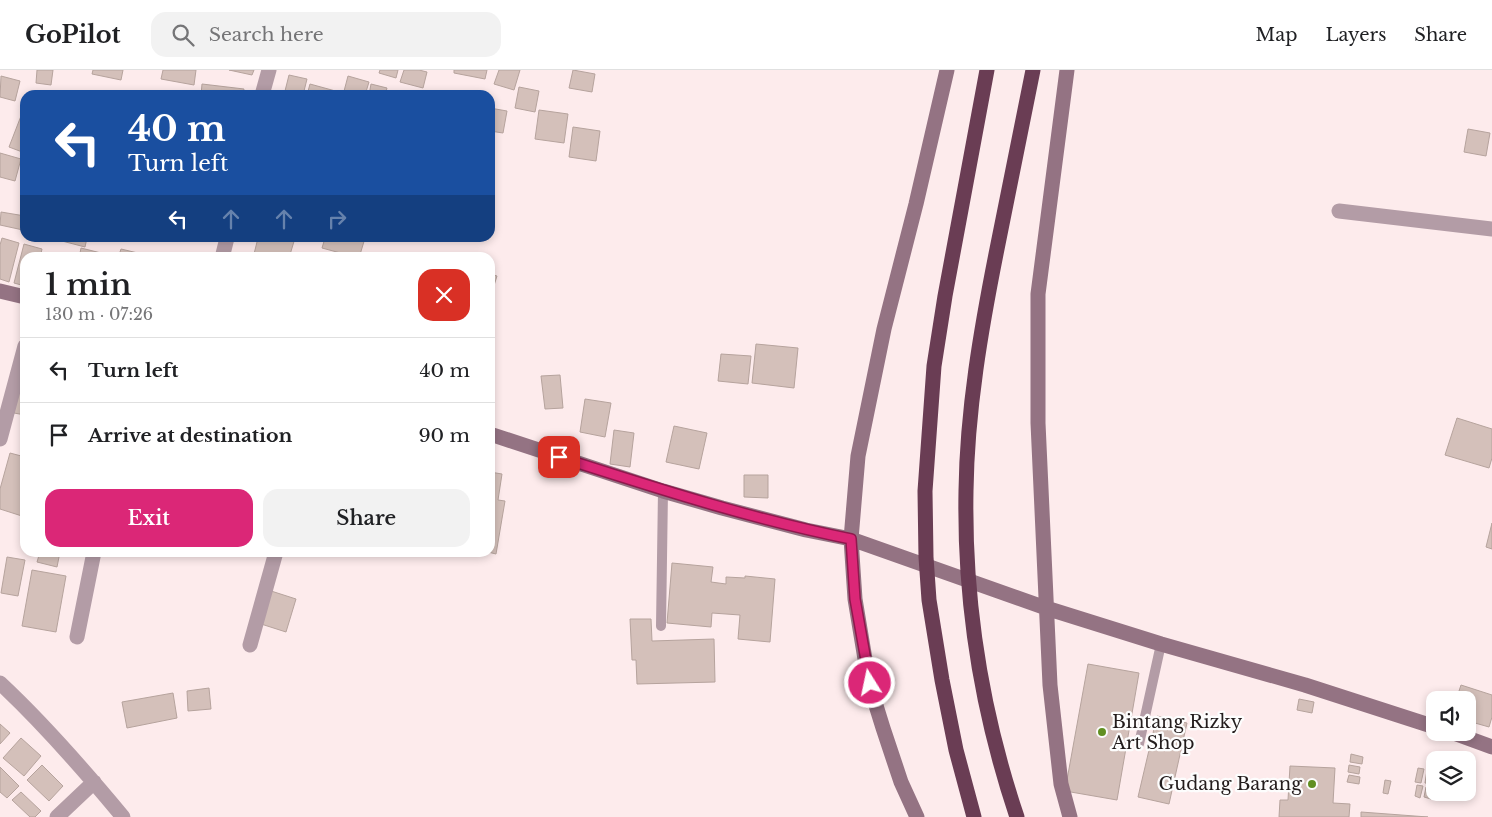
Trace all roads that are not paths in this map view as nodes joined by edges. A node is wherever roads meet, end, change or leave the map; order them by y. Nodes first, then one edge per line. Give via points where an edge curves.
1 (269, 70) edge
2 (948, 70) edge
3 (987, 70) edge
4 (1033, 70) edge
5 (1067, 70) edge
6 (263, 90) edge
7 (1339, 211) dead end
8 (1492, 229) edge
9 (0, 291) edge
10 (20, 296) edge
11 (20, 365) edge
12 (495, 436) edge
13 (0, 439) edge
14 (663, 491) junction
15 (851, 539) junction
16 (93, 557) edge
17 (275, 557) edge
18 (1046, 608) junction
19 (661, 626) dead end
20 (77, 638) dead end
21 (1161, 644) junction
22 (250, 645) dead end
23 (3, 690) edge
24 (1426, 724) edge
25 (1476, 741) edge
26 (1139, 744) dead end
27 (1492, 746) edge
28 (94, 782) junction
29 (57, 817) edge
30 (123, 817) edge
31 (917, 817) edge
32 (974, 817) edge
33 (1017, 817) edge
34 (1070, 817) edge

1 - 6 street
2 - 15 street via 884,329 858,456
3 - 32 highway via 934,366 925,491 929,600 956,750
4 - 33 highway via 976,366 966,490 971,613 987,706
5 - 18 street via 1038,294 1038,423
7 - 8 street
9 - 10 street
11 - 13 street
12 - 14 street
14 - 15 street
14 - 19 lane
15 - 18 street
15 - 31 street via 855,599 870,683 898,773
16 - 20 street
17 - 22 street
18 - 21 street
18 - 34 street via 1056,748
21 - 24 street
21 - 26 lane
23 - 28 street via 52,735
25 - 27 street
28 - 29 street
28 - 30 street

